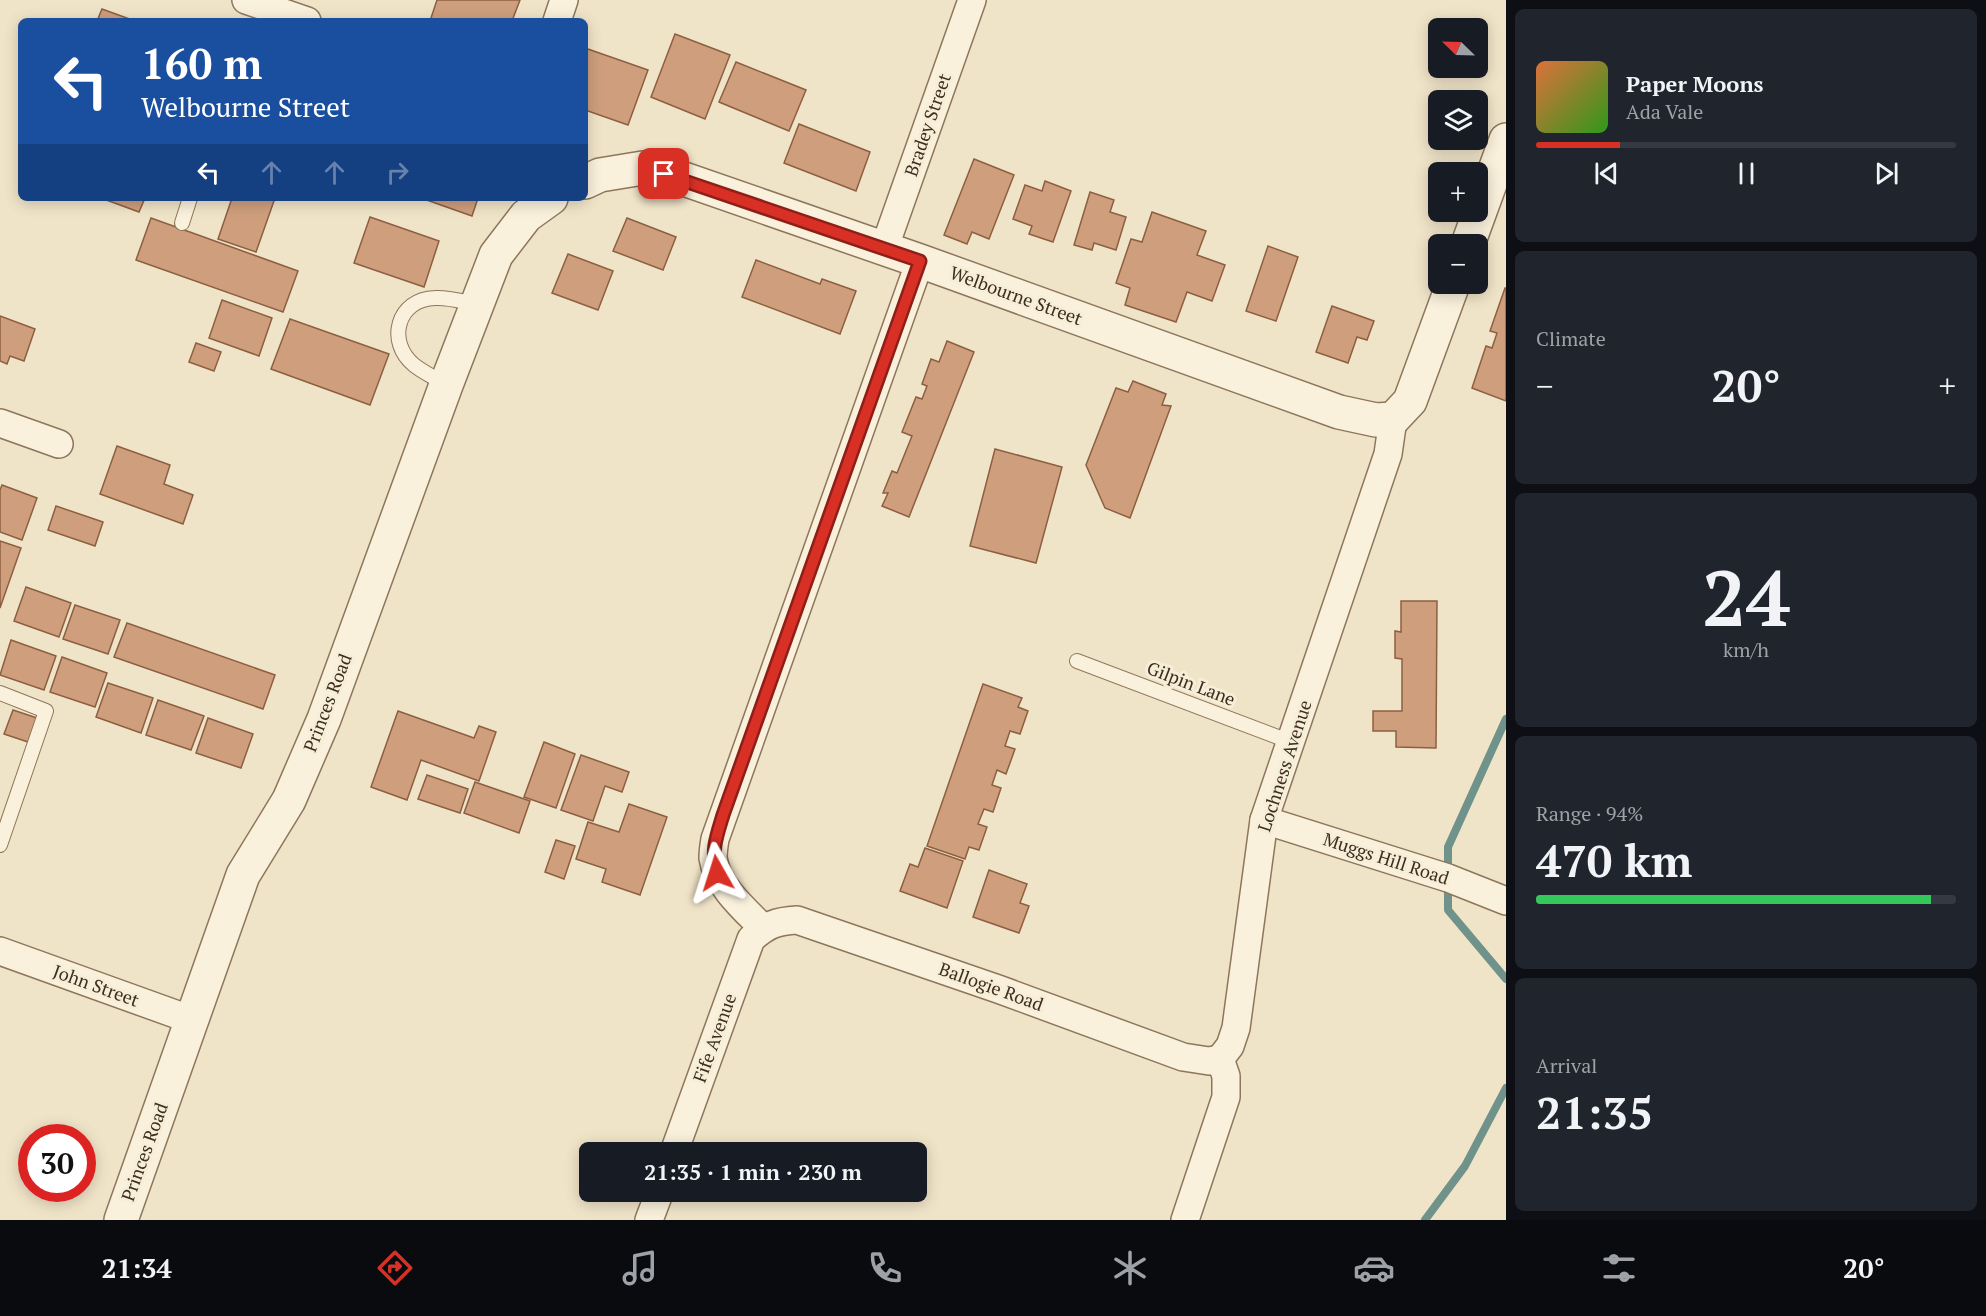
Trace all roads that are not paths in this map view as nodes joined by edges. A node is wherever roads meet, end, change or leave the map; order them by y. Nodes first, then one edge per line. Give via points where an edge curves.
1 (564, 0) edge
2 (972, 0) edge
3 (253, 8) edge
4 (295, 18) edge
5 (558, 18) edge
6 (1506, 140) edge
7 (588, 181) edge
8 (189, 201) edge
9 (547, 201) edge
10 (182, 223) dead end
11 (1472, 234) edge
12 (884, 249) junction
13 (920, 261) junction
14 (1449, 294) edge
15 (477, 304) junction
16 (446, 385) junction
17 (1385, 419) junction
18 (0, 423) edge
19 (59, 444) dead end
20 (1077, 661) dead end
21 (0, 693) edge
22 (1291, 742) junction
23 (1264, 820) junction
24 (0, 845) edge
25 (1506, 901) edge
26 (763, 928) junction
27 (0, 951) edge
28 (192, 1020) junction
29 (1220, 1059) junction
30 (678, 1142) edge
31 (656, 1202) edge
32 (121, 1220) edge
33 (649, 1220) edge
34 (1185, 1220) edge

1 - 5 street
2 - 12 street, Bradey Street
3 - 4 street
6 - 11 street
7 - 12 street, Welbourne Street via 644,168
8 - 10 lane
9 - 15 street, Princes Road via 526,216 496,255
12 - 13 street, Welbourne Street
13 - 17 street, Welbourne Street via 1339,412
13 - 26 street via 715,839 713,857 717,873
14 - 17 street via 1410,401
15 - 16 street, Princes Road
15 - 16 lane via 435,297 408,307 401,320 400,346 413,364
16 - 28 street, Princes Road via 324,719 288,800 243,875
17 - 22 street, Lochness Avenue via 1388,454
18 - 19 street
20 - 22 lane, Gilpin Lane
21 - 24 lane via 46,711
22 - 23 street, Lochness Avenue
23 - 25 street, Muggs Hill Road via 1448,878
23 - 29 street, Lochness Avenue via 1236,1028
26 - 29 street, Ballogie Road via 797,920 1183,1057
26 - 30 street, Fife Avenue via 751,939
27 - 28 street, John Street
28 - 32 street, Princes Road
29 - 34 street via 1226,1076 1226,1097
31 - 33 street

